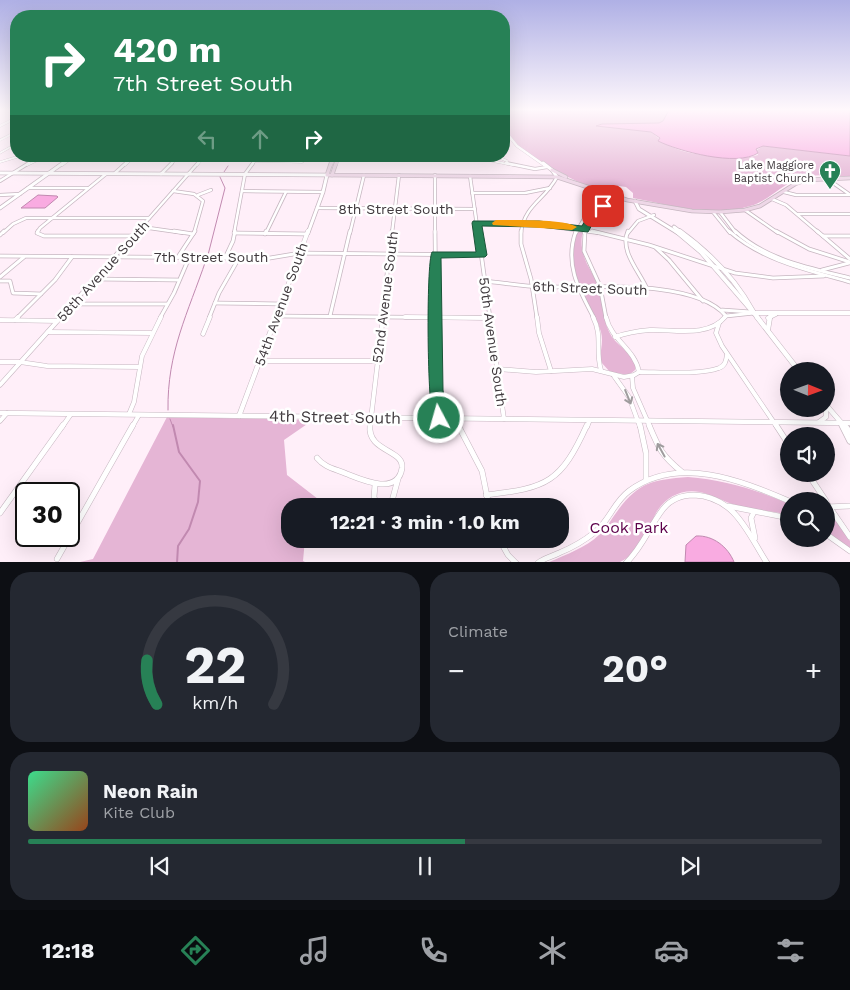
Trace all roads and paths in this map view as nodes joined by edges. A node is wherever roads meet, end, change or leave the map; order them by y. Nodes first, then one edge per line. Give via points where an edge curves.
1 (510, 137) edge
2 (510, 161) edge
3 (34, 162) edge
4 (66, 162) edge
5 (128, 162) edge
6 (173, 162) edge
7 (200, 162) edge
8 (253, 162) edge
9 (332, 162) edge
10 (337, 162) edge
11 (503, 162) edge
12 (517, 164) junction
13 (547, 168) junction
14 (552, 170) junction
15 (0, 173) edge
16 (13, 173) junction
17 (49, 174) junction
18 (106, 174) junction
19 (114, 174) junction
20 (161, 174) junction
21 (189, 174) junction
22 (245, 174) junction
23 (327, 175) junction
24 (332, 175) junction
25 (364, 175) junction
26 (399, 175) junction
27 (435, 176) junction
28 (470, 176) junction
29 (557, 177) junction
30 (825, 178) junction
31 (850, 178) edge
32 (0, 181) edge
33 (578, 184) junction
34 (553, 186) junction
35 (28, 188) junction
36 (88, 188) junction
37 (211, 190) dead end
38 (174, 191) junction
39 (242, 191) junction
40 (286, 192) junction
41 (323, 192) junction
42 (784, 192) junction
43 (472, 193) junction
44 (20, 194) junction
45 (0, 195) edge
46 (198, 195) junction
47 (607, 195) junction
48 (850, 195) edge
49 (614, 197) junction
50 (772, 199) junction
51 (635, 201) junction
52 (640, 202) junction
53 (0, 208) edge
54 (317, 208) junction
55 (356, 208) junction
56 (396, 209) junction
57 (435, 209) junction
58 (475, 209) junction
59 (745, 210) junction
60 (713, 212) junction
61 (720, 212) junction
62 (797, 214) junction
63 (850, 214) edge
64 (652, 215) junction
65 (52, 218) junction
66 (149, 218) junction
67 (477, 223) junction
68 (522, 223) junction
69 (142, 227) junction
70 (576, 228) junction
71 (585, 230) junction
72 (234, 233) junction
73 (194, 234) junction
74 (265, 234) junction
75 (307, 234) junction
76 (0, 235) edge
77 (134, 236) junction
78 (823, 236) junction
79 (850, 236) edge
80 (626, 238) junction
81 (651, 245) junction
82 (300, 253) junction
83 (345, 254) junction
84 (390, 254) junction
85 (676, 254) junction
86 (435, 255) junction
87 (482, 255) junction
88 (0, 256) edge
89 (24, 256) junction
90 (72, 257) junction
91 (115, 257) junction
92 (177, 257) junction
93 (189, 258) junction
94 (225, 258) junction
95 (239, 258) junction
96 (670, 260) junction
97 (850, 261) edge
98 (715, 268) junction
99 (804, 268) junction
100 (832, 269) junction
101 (722, 270) junction
102 (819, 271) junction
103 (838, 275) junction
104 (824, 276) junction
105 (809, 277) junction
106 (0, 279) edge
107 (95, 279) junction
108 (178, 280) junction
109 (850, 280) edge
110 (485, 281) junction
111 (600, 286) junction
112 (532, 287) junction
113 (577, 287) junction
114 (647, 289) junction
115 (42, 294) junction
116 (703, 301) junction
117 (215, 303) junction
118 (73, 304) junction
119 (167, 304) junction
120 (281, 304) junction
121 (722, 310) junction
122 (754, 313) junction
123 (780, 313) junction
124 (850, 314) edge
125 (276, 316) junction
126 (330, 316) junction
127 (726, 316) junction
128 (383, 317) junction
129 (437, 317) junction
130 (491, 318) junction
131 (0, 320) edge
132 (15, 320) junction
133 (58, 321) junction
134 (719, 323) junction
135 (48, 332) junction
136 (768, 332) junction
137 (151, 333) junction
138 (203, 334) dead end
139 (615, 337) junction
140 (727, 354) junction
141 (260, 361) junction
142 (377, 361) junction
143 (0, 362) edge
144 (20, 362) junction
145 (792, 362) edge
146 (139, 367) junction
147 (498, 369) junction
148 (600, 370) junction
149 (551, 371) junction
150 (639, 372) junction
151 (614, 376) junction
152 (632, 376) junction
153 (0, 385) edge
154 (0, 413) edge
155 (7, 413) junction
156 (71, 414) junction
157 (129, 415) junction
158 (139, 415) junction
159 (239, 416) junction
160 (835, 416) edge
161 (371, 418) junction
162 (439, 418) junction
163 (824, 418) edge
164 (455, 419) junction
165 (504, 420) junction
166 (0, 421) edge
167 (638, 421) junction
168 (589, 422) junction
169 (647, 422) junction
170 (774, 422) junction
171 (817, 423) junction
172 (841, 423) junction
173 (850, 424) edge
174 (780, 431) edge
175 (850, 432) edge
176 (850, 441) edge
177 (317, 458) dead end
178 (683, 472) junction
179 (398, 480) junction
180 (646, 480) junction
181 (374, 485) junction
182 (486, 495) junction
183 (780, 497) edge
184 (375, 498) edge
185 (393, 498) edge
186 (487, 498) edge
187 (835, 505) edge
188 (726, 506) junction
189 (850, 506) edge
190 (754, 512) junction
191 (0, 514) edge
192 (780, 516) edge
193 (835, 516) edge
194 (850, 537) edge
195 (835, 540) edge
196 (756, 543) junction
197 (504, 548) edge
198 (850, 551) edge
199 (57, 559) dead end
200 (516, 562) edge
201 (538, 562) edge
202 (626, 562) edge
203 (767, 562) edge

1 - 13 street
2 - 12 street
3 - 16 street
4 - 17 street
5 - 19 street
6 - 20 street
7 - 21 street, 58th Avenue South
8 - 22 street
9 - 23 main road, 54th Avenue South
10 - 24 main road, 54th Avenue South
11 - 12 street
12 - 13 street
13 - 14 street
14 - 29 street
14 - 33 main road
15 - 16 street
16 - 17 street
16 - 32 street
17 - 18 street
17 - 35 street
18 - 19 street
18 - 36 street
19 - 20 street
20 - 21 street
21 - 22 street
21 - 38 street, 58th Avenue South
22 - 23 street
22 - 39 street
23 - 24 main road
23 - 41 street, 54th Avenue South
24 - 25 main road
24 - 41 street, 54th Avenue South
25 - 26 main road
25 - 55 street
26 - 27 main road
26 - 56 street, 52nd Avenue South
27 - 28 main road
27 - 57 street
28 - 29 main road
28 - 43 street, 50th Avenue South
29 - 33 main road
29 - 34 street
30 - 31 main road
30 - 42 main road via 800,182
30 - 48 street
33 - 47 main road
34 - 43 street via 525,193
34 - 68 street via 530,207
35 - 36 street
35 - 44 street
36 - 65 street
37 - 46 street
38 - 46 street
38 - 66 street, 58th Avenue South
39 - 40 street
39 - 72 street
40 - 41 street
40 - 74 street
41 - 54 street, 54th Avenue South
42 - 48 street
42 - 50 main road
43 - 58 street, 50th Avenue South
44 - 45 street
44 - 53 street
46 - 73 street via 203,204
47 - 49 main road
47 - 70 street via 589,210
49 - 51 main road
49 - 71 street via 594,215
50 - 59 main road
50 - 62 street
51 - 52 main road
51 - 64 street via 637,207
52 - 60 main road
52 - 64 street via 642,208
54 - 55 street, 8th Street South
54 - 75 street, 54th Avenue South
55 - 56 street, 8th Street South
55 - 83 street
56 - 57 street, 8th Street South
56 - 84 street, 52nd Avenue South
57 - 58 street, 8th Street South
57 - 86 street
58 - 67 street, 50th Avenue South
59 - 61 main road
59 - 97 street via 802,246
60 - 61 main road
60 - 99 street via 726,229 749,246 782,262
61 - 99 street via 729,227 747,241
62 - 63 street
62 - 78 street
64 - 80 street via 635,223
64 - 98 street via 686,239
64 - 101 street via 693,241
65 - 66 street
65 - 76 street via 26,218
65 - 77 street via 38,230 39,234
66 - 69 street, 58th Avenue South
67 - 68 street
67 - 87 street, 50th Avenue South
68 - 70 street
68 - 112 street via 521,244
69 - 73 street
69 - 77 street, 58th Avenue South
70 - 71 street
70 - 113 street via 571,255
71 - 80 street
71 - 111 street via 586,255
72 - 74 street
72 - 94 street
73 - 92 street
74 - 75 street
75 - 82 street, 54th Avenue South
77 - 91 street, 58th Avenue South
78 - 79 street
78 - 97 street
80 - 81 street
80 - 114 street via 627,251
81 - 85 street
81 - 96 street
82 - 83 street, 7th Street South
82 - 95 street, 7th Street South via 270,258
82 - 120 street, 54th Avenue South
83 - 84 street, 7th Street South
83 - 126 street
84 - 86 street, 7th Street South
84 - 128 street, 52nd Avenue South
85 - 96 street via 668,254
85 - 98 street
86 - 87 street, 7th Street South
86 - 129 street
87 - 110 street, 50th Avenue South
88 - 89 street, 7th Street South
89 - 90 street, 7th Street South
89 - 106 street
90 - 91 street, 7th Street South
90 - 115 street
91 - 92 street, 7th Street South
91 - 107 street, 58th Avenue South
92 - 93 street, 7th Street South
93 - 94 street, 7th Street South
93 - 108 street
94 - 95 street, 7th Street South
95 - 117 street
96 - 116 street
97 - 100 street
98 - 101 street
98 - 122 street
99 - 102 street
99 - 104 street
99 - 105 street
100 - 102 street
100 - 103 street
101 - 105 street via 765,278
101 - 122 street
102 - 103 street
103 - 109 street
104 - 105 street
104 - 109 street
106 - 115 street via 12,284 10,291 13,293
107 - 108 street
107 - 118 street, 58th Avenue South
108 - 119 street
110 - 112 street, 6th Street South
110 - 130 street, 50th Avenue South
111 - 113 street, 6th Street South
111 - 114 street, 6th Street South
111 - 139 street via 607,321
112 - 113 street, 6th Street South
112 - 149 street via 538,333
113 - 148 street via 599,330 597,358
114 - 116 street, 6th Street South
115 - 132 street
116 - 121 street, 6th Street South
117 - 120 street
117 - 138 street
118 - 119 street
118 - 133 street, 58th Avenue South
119 - 137 street
120 - 125 street, 54th Avenue South
121 - 122 street, 6th Street South
121 - 127 street
122 - 123 street, 6th Street South
122 - 127 street, 6th Street South
122 - 136 street
123 - 124 street, 6th Street South
123 - 136 street via 768,318
125 - 126 street
125 - 141 street, 54th Avenue South
126 - 128 street
127 - 134 street
128 - 129 street
128 - 142 street, 52nd Avenue South
129 - 130 street
129 - 162 street
130 - 147 street, 50th Avenue South
131 - 132 street
132 - 133 street
133 - 135 street, 58th Avenue South
134 - 139 street via 698,329 652,330
134 - 140 street via 716,334
135 - 137 street
135 - 144 street, 58th Avenue South
136 - 145 street
137 - 146 street
139 - 150 street via 635,358
140 - 150 street via 725,364 712,370
140 - 170 street
141 - 142 street
141 - 159 street, 54th Avenue South
142 - 161 street, 52nd Avenue South
143 - 144 street
144 - 146 street via 47,366
144 - 153 street, 58th Avenue South
146 - 157 street via 136,400
147 - 149 street
147 - 165 street, 50th Avenue South
148 - 149 street
148 - 151 street
150 - 152 street
151 - 152 street
151 -> 167 street via 626,390
152 - 169 street via 633,388
154 - 155 street, 4th Street South
155 - 156 street, 4th Street South
155 - 166 street
156 - 157 street, 4th Street South
156 - 191 street
157 - 158 street, 4th Street South
158 - 159 street, 4th Street South
158 - 199 street
159 - 161 street, 4th Street South
160 - 172 street
161 - 162 street, 4th Street South
161 - 179 street, 52nd Avenue South via 368,435 372,442 391,452 401,463
162 - 164 street, 4th Street South
163 - 171 street
164 - 165 street, 4th Street South
164 - 182 street via 482,471
165 - 168 street, 4th Street South
167 - 168 street, 4th Street South
167 - 169 street, 4th Street South
167 - 180 street via 646,448
168 - 182 street via 560,472 519,492
169 - 170 street, 4th Street South
178 -> 169 street via 666,459
170 - 171 street, 4th Street South
170 - 174 street
171 - 172 street, 4th Street South
172 - 173 street, 4th Street South
172 - 175 street
172 - 176 street
177 - 181 street via 323,465
178 - 180 street
178 - 183 street via 731,479
179 - 181 street
179 - 185 street
180 - 201 street via 627,492 598,530 571,548
181 - 184 street
182 - 186 street
187 - 189 street
188 - 190 street
188 - 196 street via 740,519
188 - 202 street via 699,495 678,497 662,511 645,543
190 - 192 street
190 - 196 street
193 - 194 street
195 - 198 street
196 - 203 street
197 - 200 street

